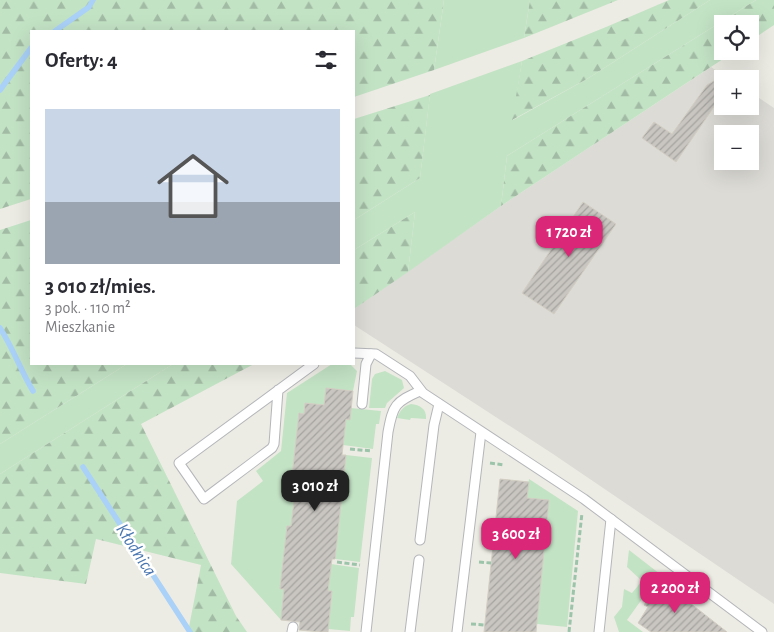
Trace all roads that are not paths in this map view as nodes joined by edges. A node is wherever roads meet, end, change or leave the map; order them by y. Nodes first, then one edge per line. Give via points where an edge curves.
1 (355, 353) edge
2 (371, 354) junction
3 (313, 365) edge
4 (278, 390) junction
5 (420, 391) junction
6 (362, 404) dead end
7 (439, 404) junction
8 (481, 432) junction
9 (611, 519) junction
10 (420, 540) dead end
11 (419, 560) dead end
12 (366, 632) edge
13 (410, 632) edge
14 (457, 632) edge
15 (599, 632) edge
16 (762, 632) edge

1 - 2 lane
2 - 5 lane via 410,376
2 - 6 lane via 366,364
3 - 4 lane
4 - 4 lane via 179,463 204,499 272,448
5 - 7 lane
5 - 12 lane via 404,398 391,413
7 - 8 lane
7 - 10 lane
8 - 9 lane
8 - 14 lane
9 - 15 lane
9 - 16 lane
11 - 13 lane

